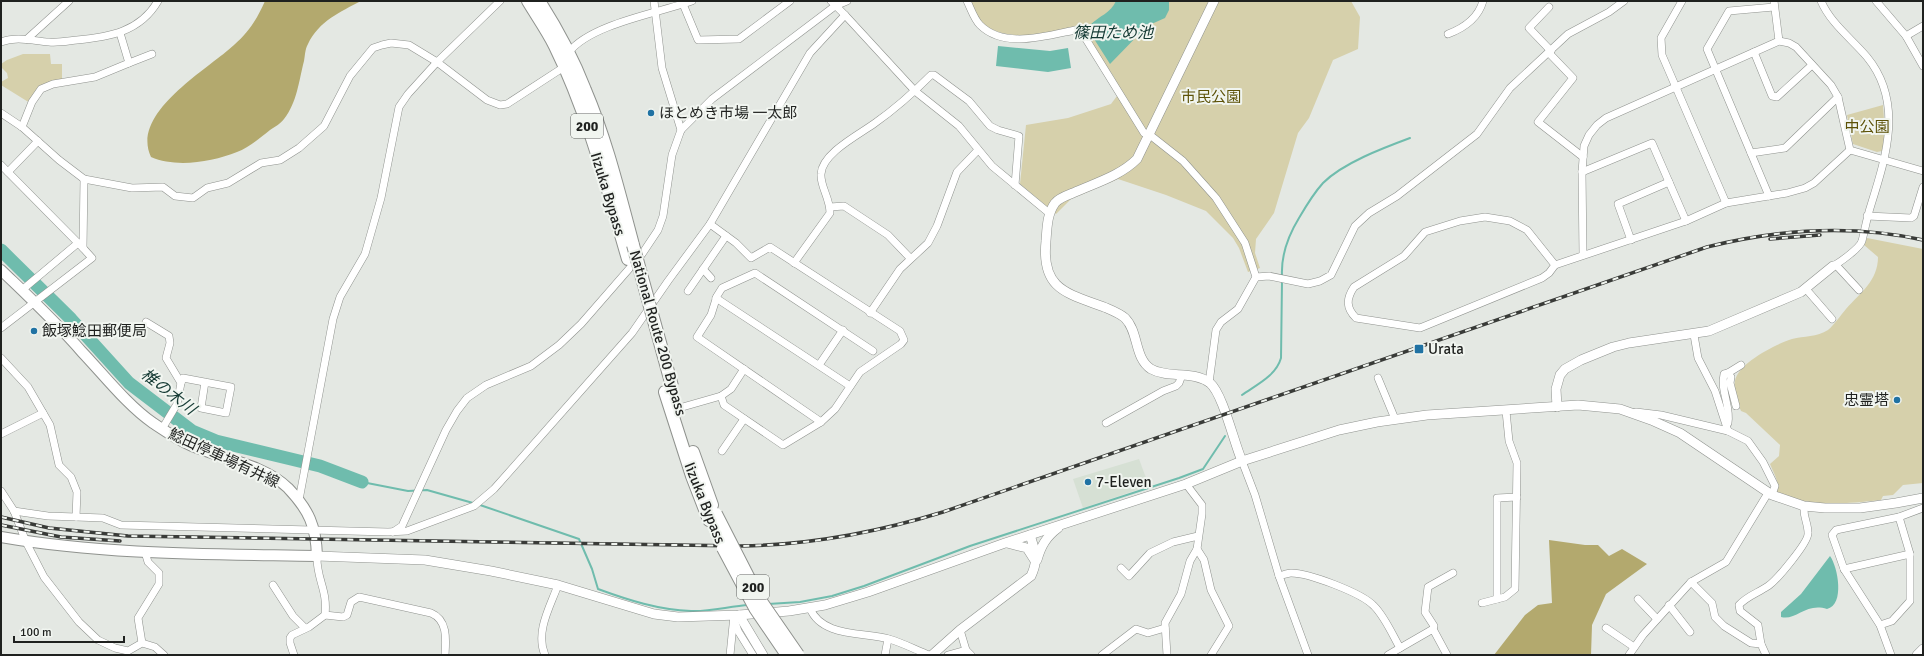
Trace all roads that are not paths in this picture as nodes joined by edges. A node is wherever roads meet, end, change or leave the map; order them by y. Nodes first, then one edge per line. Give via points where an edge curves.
1 (69, 1) edge
2 (158, 1) edge
3 (500, 1) edge
4 (528, 1) edge
5 (539, 1) edge
6 (654, 1) edge
7 (692, 1) edge
8 (790, 1) edge
9 (847, 1) edge
10 (967, 1) edge
11 (1214, 1) edge
12 (1483, 1) edge
13 (1624, 1) edge
14 (1682, 1) edge
15 (1821, 1) edge
16 (1880, 2) edge
17 (833, 3) edge
18 (683, 4) junction
19 (1774, 4) edge
20 (1549, 7) dead end
21 (655, 13) junction
22 (845, 15) junction
23 (1923, 26) edge
24 (120, 33) junction
25 (1448, 34) dead end
26 (1906, 36) junction
27 (27, 39) junction
28 (1779, 41) junction
29 (1, 42) edge
30 (1550, 52) junction
31 (1754, 52) junction
32 (569, 53) junction
33 (152, 54) dead end
34 (437, 62) junction
35 (129, 63) junction
36 (1812, 64) junction
37 (1923, 66) edge
38 (564, 67) junction
39 (1715, 69) junction
40 (1675, 86) junction
41 (915, 91) junction
42 (1838, 97) junction
43 (1, 113) edge
44 (22, 127) junction
45 (681, 130) junction
46 (1150, 135) junction
47 (38, 141) junction
48 (978, 150) junction
49 (1850, 150) junction
50 (1751, 153) junction
51 (1583, 157) junction
52 (1885, 160) junction
53 (1, 165) edge
54 (1923, 171) edge
55 (8, 172) junction
56 (1582, 172) junction
57 (84, 179) junction
58 (1669, 182) junction
59 (1015, 185) junction
60 (1923, 187) edge
61 (1769, 196) junction
62 (1726, 203) junction
63 (830, 207) junction
64 (1049, 213) junction
65 (1867, 216) junction
66 (1686, 221) junction
67 (710, 224) junction
68 (726, 236) junction
69 (1631, 240) junction
70 (81, 245) junction
71 (1583, 255) junction
72 (910, 258) junction
73 (794, 263) junction
74 (1555, 265) junction
75 (1834, 266) junction
76 (703, 269) junction
77 (1, 270) edge
78 (1256, 277) junction
79 (711, 278) dead end
80 (1806, 289) junction
81 (22, 290) junction
82 (1859, 290) dead end
83 (688, 291) dead end
84 (716, 298) junction
85 (35, 302) junction
86 (870, 312) junction
87 (1832, 319) dead end
88 (146, 322) dead end
89 (1, 328) edge
90 (843, 330) junction
91 (1694, 334) junction
92 (873, 351) dead end
93 (1, 358) edge
94 (1741, 365) dead end
95 (819, 366) junction
96 (744, 369) junction
97 (1728, 373) junction
98 (1182, 375) junction
99 (1378, 378) dead end
100 (205, 382) dead end
101 (181, 383) junction
102 (1209, 383) junction
103 (850, 386) junction
104 (669, 389) junction
105 (721, 396) junction
106 (1736, 406) dead end
107 (1557, 407) junction
108 (679, 408) junction
109 (1620, 409) junction
110 (1506, 411) junction
111 (43, 413) junction
112 (744, 419) junction
113 (1395, 419) junction
114 (821, 422) junction
115 (1106, 423) dead end
116 (162, 429) junction
117 (1727, 429) junction
118 (1, 434) edge
119 (722, 451) dead end
120 (1242, 461) junction
121 (1186, 484) junction
122 (1, 491) edge
123 (1770, 494) junction
124 (1517, 497) junction
125 (1923, 498) edge
126 (299, 500) junction
127 (1804, 506) junction
128 (1923, 508) edge
129 (14, 511) junction
130 (76, 517) junction
131 (712, 517) junction
132 (1900, 517) junction
133 (1061, 525) junction
134 (316, 532) junction
135 (393, 532) junction
136 (1030, 535) junction
137 (1198, 536) junction
138 (1, 537) edge
139 (26, 542) junction
140 (1005, 543) junction
141 (1197, 549) junction
142 (145, 552) junction
143 (1910, 554) junction
144 (317, 556) junction
145 (1036, 563) junction
146 (1121, 568) dead end
147 (1844, 569) junction
148 (1453, 573) dead end
149 (1279, 576) junction
150 (1691, 582) junction
151 (273, 585) dead end
152 (558, 585) junction
153 (1497, 599) junction
154 (1638, 599) dead end
155 (1482, 603) dead end
156 (1670, 605) junction
157 (810, 608) junction
158 (325, 615) junction
159 (736, 617) junction
160 (1657, 619) junction
161 (1880, 625) junction
162 (305, 628) junction
163 (1165, 628) junction
164 (1606, 628) dead end
165 (1433, 629) junction
166 (960, 630) junction
167 (1690, 632) dead end
168 (888, 639) junction
169 (142, 643) junction
170 (1761, 644) junction
171 (1634, 647) junction
172 (1400, 648) junction
173 (1923, 649) edge
174 (128, 653) edge
175 (968, 653) edge
176 (932, 654) edge
177 (164, 655) edge
178 (294, 655) edge
179 (445, 655) edge
180 (545, 655) edge
181 (730, 655) edge
182 (753, 655) edge
183 (763, 655) edge
184 (787, 655) edge
185 (798, 655) edge
186 (885, 655) edge
187 (948, 655) edge
188 (1102, 655) edge
189 (1167, 655) edge
190 (1211, 655) edge
191 (1308, 655) edge
192 (1388, 655) edge
193 (1448, 655) edge
194 (1629, 655) edge
195 (1766, 655) edge
196 (1891, 655) edge
197 (1917, 655) edge

1 - 27 street
2 - 24 street via 136,26
3 - 34 street
4 - 38 highway, Iizuka Bypass / 200 via 554,44
5 - 32 highway, National Route 200 Bypass / 200
6 - 21 street
7 - 18 street
8 - 18 street via 739,39 698,40
9 - 17 street
10 - 46 street via 981,26 994,35 1033,39 1080,31 1144,133
11 - 46 street
12 - 25 street via 1470,23
13 - 30 street via 1568,34
14 - 40 street via 1661,38 1662,55
15 - 52 street via 1832,20 1868,58 1884,90 1889,131
16 - 26 street
17 - 22 street
17 - 45 street via 712,99
18 - 21 street
19 - 28 street
19 - 39 street via 1729,11 1707,49
20 - 30 street via 1529,28
21 - 32 street via 614,23 583,41
21 - 45 street via 662,68
22 - 41 street
22 - 67 street via 810,53
23 - 26 street
24 - 27 street via 51,43
24 - 35 street
26 - 37 street
27 - 29 street
28 - 31 street
28 - 36 street via 1796,47
30 - 51 street via 1573,78 1538,122
30 - 78 street via 1510,88 1477,134 1355,226 1331,275 1308,284 1269,276
31 - 36 street via 1772,96 1777,97
31 - 39 street
32 - 38 street
32 - 104 highway, National Route 200 Bypass / 200, bridge via 599,129 633,245
33 - 35 street
34 - 38 street via 487,100 500,105 506,104
34 - 57 street via 409,45 400,43 373,48 350,76 324,126 299,148 280,160 261,163 228,183 207,188 193,198 175,196 163,187 132,188
34 - 126 street via 399,107 383,191 365,254 340,297 333,319
35 - 44 street via 95,77 53,84 41,89 32,102
36 - 42 street
38 - 104 highway, Iizuka Bypass / 200 via 588,126
39 - 40 street
39 - 50 street
40 - 51 street via 1606,118 1589,135
40 - 62 street
41 - 48 street via 959,126
41 - 59 street via 934,75 969,102 990,126 1019,136
41 - 63 street via 827,160 820,176
42 - 49 street
42 - 50 street via 1785,148
43 - 44 street
44 - 47 street
45 - 135 street via 672,155 663,216 658,230 642,254 581,324 554,350 531,366 486,385 467,398 446,430 402,526
46 - 64 street via 1137,159 1124,170 1056,202
46 - 78 street via 1183,161 1216,198 1245,243
47 - 55 street
47 - 57 street
48 - 59 street via 992,166
48 - 72 street via 957,172 928,243
49 - 52 street
49 - 61 street via 1814,183 1805,188
50 - 61 street
51 - 56 street
52 - 54 street
52 - 65 street
53 - 55 street
55 - 70 street
56 - 58 street via 1652,143
56 - 71 street
57 - 70 street
58 - 66 street
58 - 69 street via 1618,204
59 - 64 street
60 - 65 street via 1914,216 1911,218
61 - 62 street
62 - 66 street
63 - 72 street via 844,206 888,235
63 - 73 street via 830,212
64 - 98 street via 1044,255 1050,277 1074,297 1115,312 1126,319 1141,358 1151,369
65 - 75 street via 1862,242
66 - 69 street
67 - 68 street
67 - 135 street via 632,333 494,489 474,506 407,531
68 - 73 street via 750,258 770,247
68 - 76 street
69 - 71 street
70 - 81 street
70 - 85 street via 92,258
71 - 74 street
72 - 86 street
73 - 86 street
74 - 74 street via 1522,227 1510,221 1485,217 1472,218 1425,232 1404,256 1354,288 1350,294 1349,308 1356,318 1420,328 1542,278
75 - 80 street
75 - 82 street
76 - 79 street
76 - 83 street
77 - 81 main road, 鯰田停車場有井線
78 - 102 street via 1238,308 1221,322 1216,330
80 - 87 street
80 - 91 street via 1748,316
81 - 85 main road, 鯰田停車場有井線
84 - 90 street via 722,288 755,274
84 - 95 street
84 - 96 street via 711,315 697,337
85 - 89 street
85 - 116 main road, 鯰田停車場有井線 via 139,411
86 - 103 street via 900,331 904,340 860,372
88 - 101 street via 169,336 166,358
90 - 92 street
90 - 95 street
91 - 107 street via 1629,343 1581,360 1560,375 1556,389
91 - 117 street via 1698,358 1716,391
93 - 111 street via 28,387
94 - 97 street
95 - 103 street
96 - 105 street via 730,389
96 - 114 street
97 - 106 street
97 - 117 street via 1724,374 1723,380 1729,411
98 - 102 street via 1197,377
98 - 115 street via 1176,386
99 - 113 street
100 - 101 street via 201,408 226,413 231,387 183,378
101 - 116 street via 177,404
102 - 120 street via 1221,400
103 - 114 street via 835,409
104 - 108 highway, National Route 200 Bypass / 200
104 - 131 highway, Iizuka Bypass / 200 via 692,476
105 - 108 street
105 - 112 street via 724,405
107 - 109 street via 1578,405
107 - 110 street
108 - 131 highway, National Route 200 Bypass / 200
109 - 117 street
109 - 123 street via 1680,433
110 - 113 street
110 - 124 street via 1509,441 1517,463
111 - 118 street
111 - 130 street via 50,425 58,465 78,492
112 - 114 street via 783,445
112 - 119 street
113 - 120 street via 1339,430
116 - 126 main road, 鯰田停車場有井線 via 191,446 270,475 287,487
117 - 123 street via 1748,441 1763,462 1775,486
120 - 121 street
120 - 149 street
121 - 133 street
121 - 137 street via 1202,505
122 - 129 street
123 - 127 street
123 - 150 street via 1726,562
124 - 153 street via 1515,589 1505,597
124 - 153 street via 1497,498
125 - 127 street via 1860,508
126 - 134 main road, 鯰田停車場有井線
127 - 170 street via 1808,533 1805,542 1777,579 1739,605 1740,611 1758,625
128 - 132 street
129 - 130 street
129 - 139 street
130 - 134 street via 103,518 121,525
131 - 184 highway, Iizuka Bypass / 200, bridge via 737,577
131 - 185 highway, National Route 200 Bypass / 200, bridge via 760,600
132 - 143 street
132 - 147 street via 1836,530 1832,535
133 - 136 street
133 - 145 street via 1047,538
134 - 135 street
134 - 144 main road, 鯰田停車場有井線
136 - 140 street
136 - 145 street
137 - 141 street
137 - 146 street via 1173,542 1150,553 1129,576
138 - 139 main road
139 - 142 main road via 70,548
139 - 174 street via 44,578 91,635
140 - 145 street via 1027,548
140 - 157 street via 868,592
141 - 163 street via 1190,561 1181,594 1165,623
141 - 190 street via 1204,560 1211,590 1229,626
142 - 144 main road
142 - 169 street via 148,562 158,573 159,584 138,618
143 - 147 street
143 - 161 street via 1910,601 1892,621
144 - 152 street via 425,560
144 - 158 street via 318,572 326,596
145 - 166 street via 1026,582
147 - 161 street
148 - 165 street via 1428,587 1425,612 1434,626
149 - 172 street via 1291,573 1308,576 1366,599 1379,612
149 - 191 street
150 - 156 street
150 - 170 street via 1712,603 1715,617 1724,626 1751,643
151 - 162 street via 293,616
152 - 159 street via 654,614
152 - 180 street via 541,637
153 - 155 street
154 - 160 street
156 - 160 street
156 - 167 street
157 - 159 street
157 - 168 street via 814,617 829,628
158 - 162 street
158 - 179 street via 348,615 351,602 359,597 431,614 440,619 443,626
159 - 181 street
159 - 182 street via 738,631
159 - 183 street
160 - 171 street
161 - 196 street
162 - 178 street via 290,638
163 - 188 street via 1148,633 1136,629
163 - 189 street
164 - 171 street
165 - 172 street
165 - 193 street
166 - 175 street
166 - 176 street
168 - 176 street
168 - 186 street
169 - 174 street
169 - 177 street via 155,647
170 - 195 street
171 - 194 street
172 - 192 street
173 - 197 street
175 - 187 street

